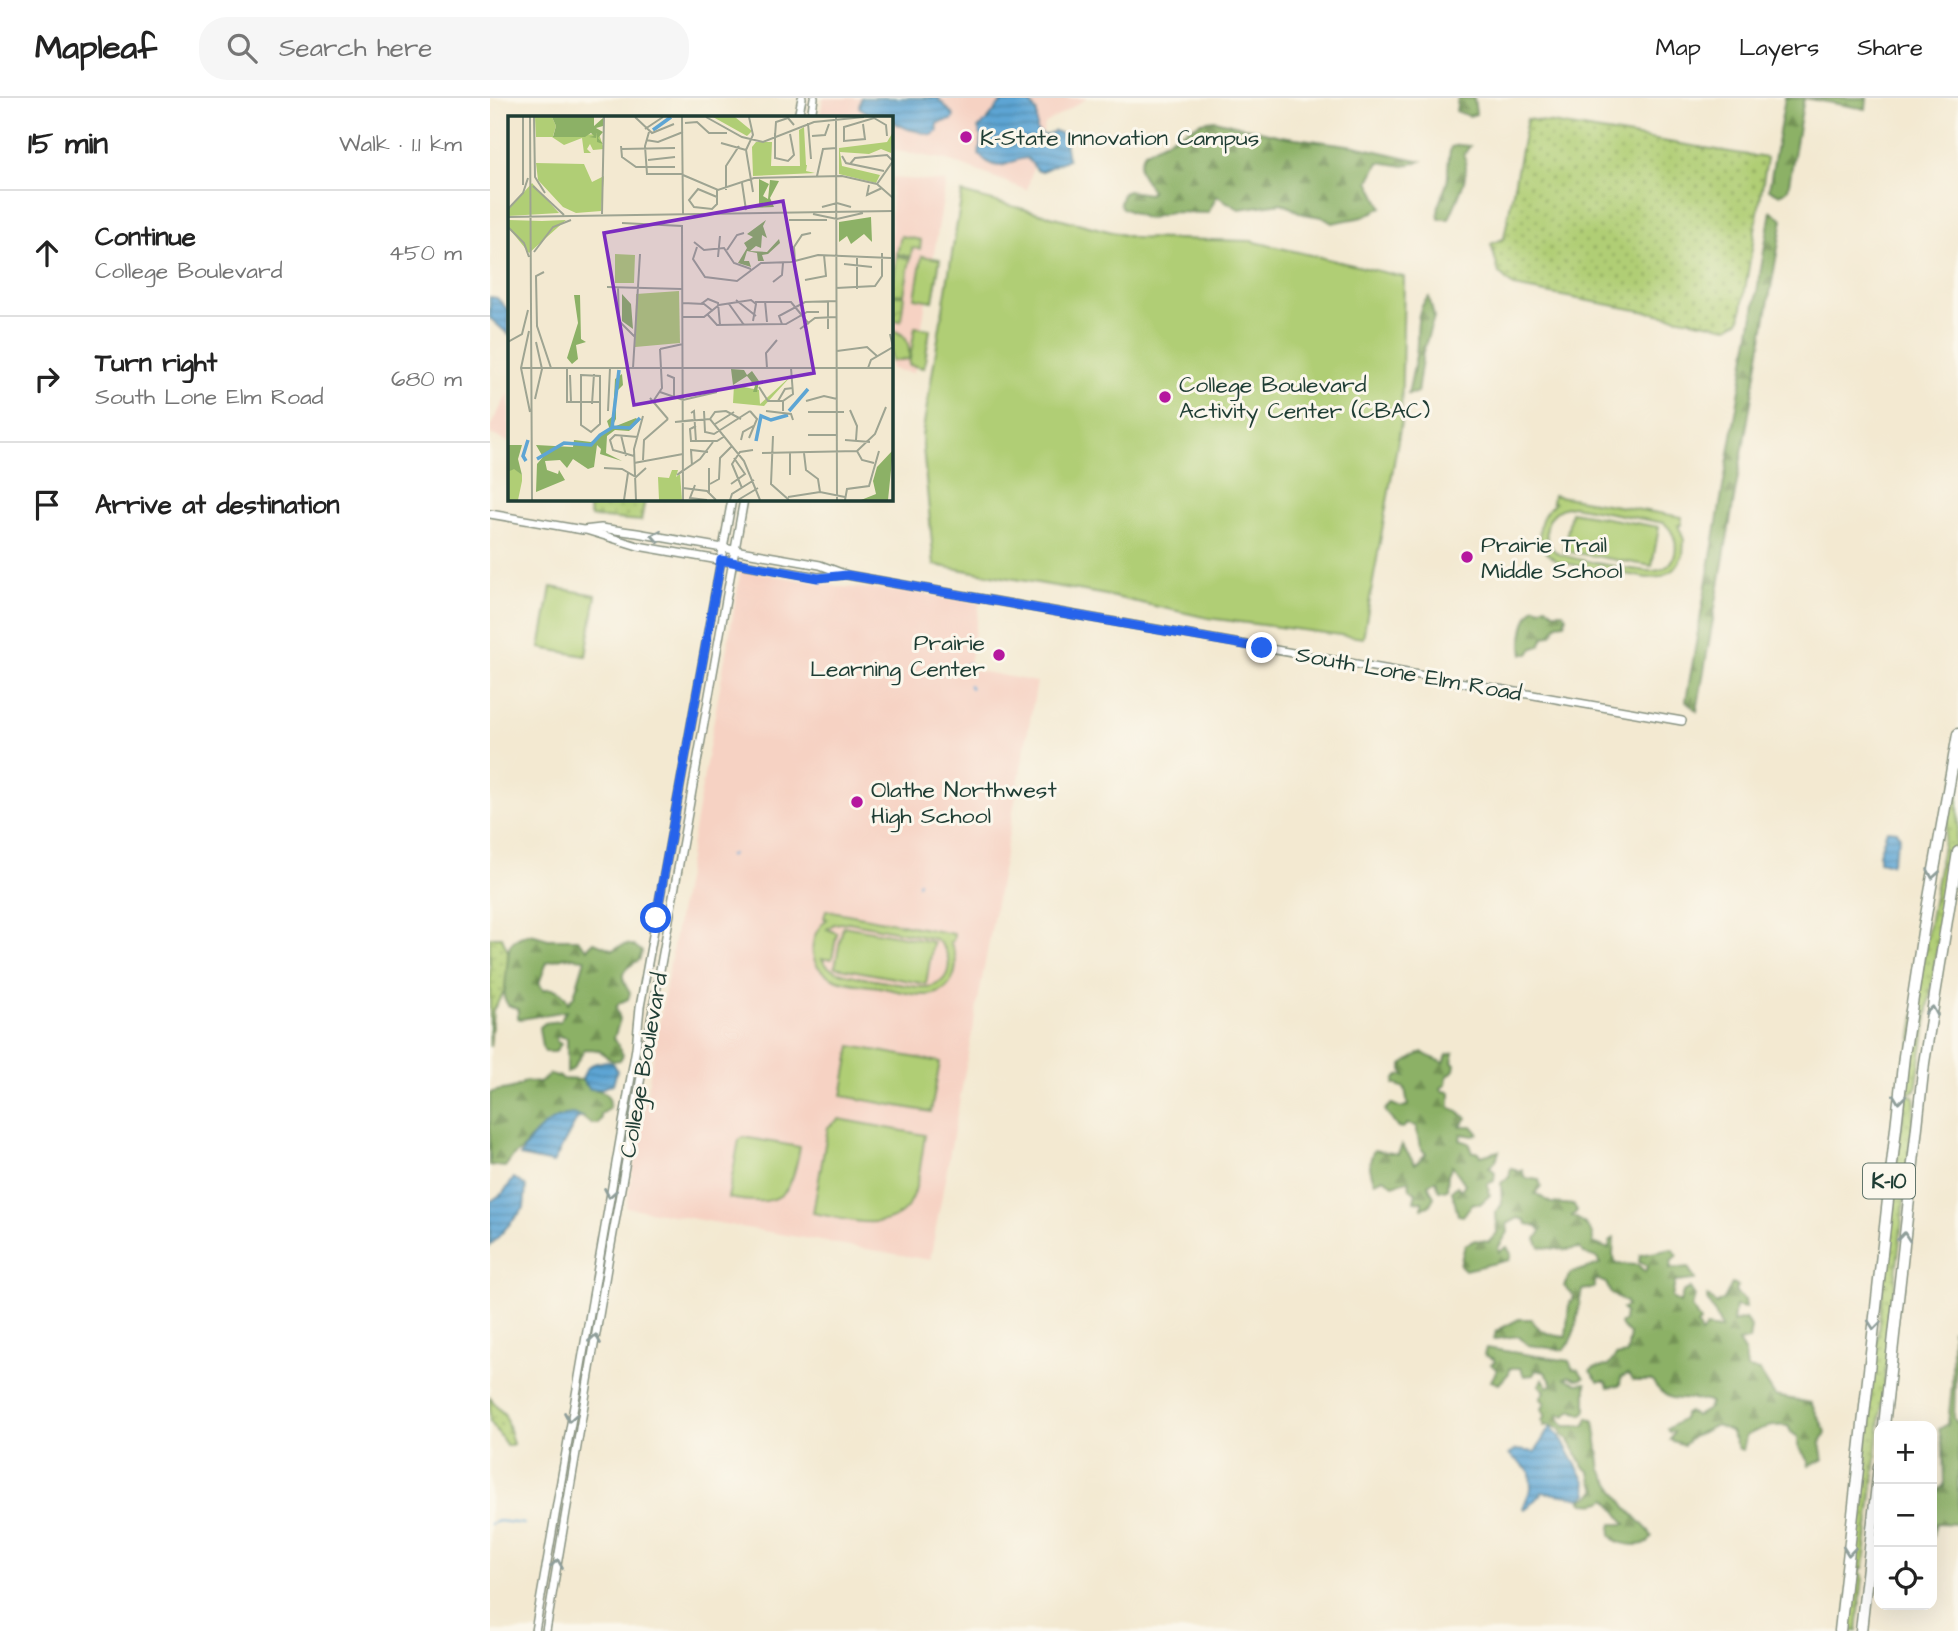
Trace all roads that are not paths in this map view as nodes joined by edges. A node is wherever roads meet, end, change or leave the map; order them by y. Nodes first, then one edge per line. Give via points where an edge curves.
1 (802, 98) edge
2 (814, 98) edge
3 (798, 116) edge
4 (811, 116) edge
5 (732, 500) edge
6 (744, 500) edge
7 (490, 514) edge
8 (585, 530) junction
9 (723, 548) junction
10 (735, 550) junction
11 (721, 560) junction
12 (733, 562) junction
13 (847, 575) junction
14 (1682, 721) dead end
15 (1958, 734) edge
16 (1958, 852) edge
17 (1885, 1421) edge
18 (1877, 1484) edge
19 (535, 1631) edge
20 (546, 1631) edge
21 (1840, 1631) edge
22 (1861, 1631) edge

1 - 3 main road
2 - 4 main road
5 - 9 main road, College Boulevard
6 - 10 main road, College Boulevard
7 - 8 main road, South Lone Elm Road
9 -> 8 main road, South Lone Elm Road via 601,528
8 - 11 main road, South Lone Elm Road via 638,546
9 - 10 main road, South Lone Elm Road
9 - 11 main road, College Boulevard
10 - 12 main road, College Boulevard
10 - 13 main road, South Lone Elm Road via 820,565
11 - 12 main road, South Lone Elm Road
11 -> 19 main road, College Boulevard via 642,993
12 - 13 main road, South Lone Elm Road via 818,578
20 -> 12 main road, College Boulevard
13 - 14 main road, South Lone Elm Road
15 -> 21 highway, K-10 via 1904,1056
17 -> 16 highway, K-10 via 1924,1063
18 - 22 highway

